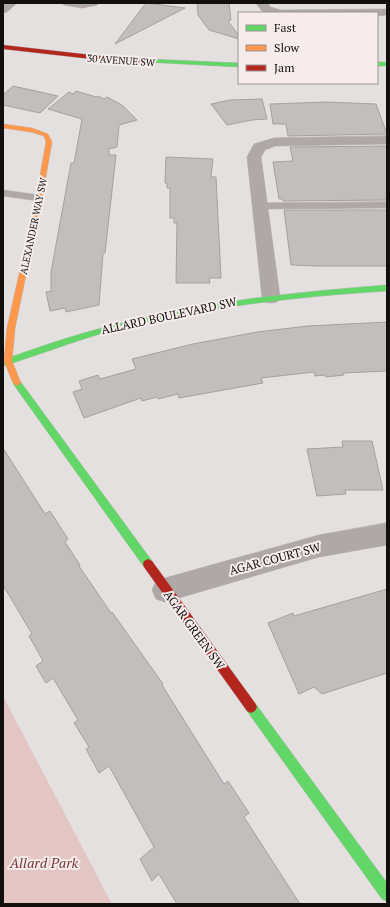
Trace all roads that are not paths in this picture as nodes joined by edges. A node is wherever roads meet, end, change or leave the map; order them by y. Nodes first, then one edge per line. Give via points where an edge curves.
1 (11, 3) edge
2 (68, 3) edge
3 (93, 3) edge
4 (262, 3) edge
5 (3, 10) edge
6 (387, 12) edge
7 (3, 48) edge
8 (238, 65) edge
9 (3, 126) edge
10 (387, 140) edge
11 (3, 194) edge
12 (39, 198) junction
13 (387, 205) edge
14 (259, 206) junction
15 (387, 288) edge
16 (271, 297) junction
17 (6, 362) edge
18 (387, 534) edge
19 (165, 590) junction
20 (387, 894) edge

1 - 5 street
2 - 3 street
4 - 6 street via 266,9 281,12
7 - 8 street, 30 AVENUE SW via 118,60
9 - 12 street, ALEXANDER WAY SW via 40,132 48,138 49,148
10 - 14 street via 284,141 262,145 254,157
11 - 12 lane
12 - 17 street, ALEXANDER WAY SW
13 - 14 lane
14 - 16 street
15 - 16 street, ALLARD BOULEVARD SW via 322,291
16 - 17 street, ALLARD BOULEVARD SW via 194,308 121,325
17 - 19 street, AGAR GREEN SW via 18,386
18 - 19 street, AGAR COURT SW via 319,546
19 - 20 street, AGAR GREEN SW

